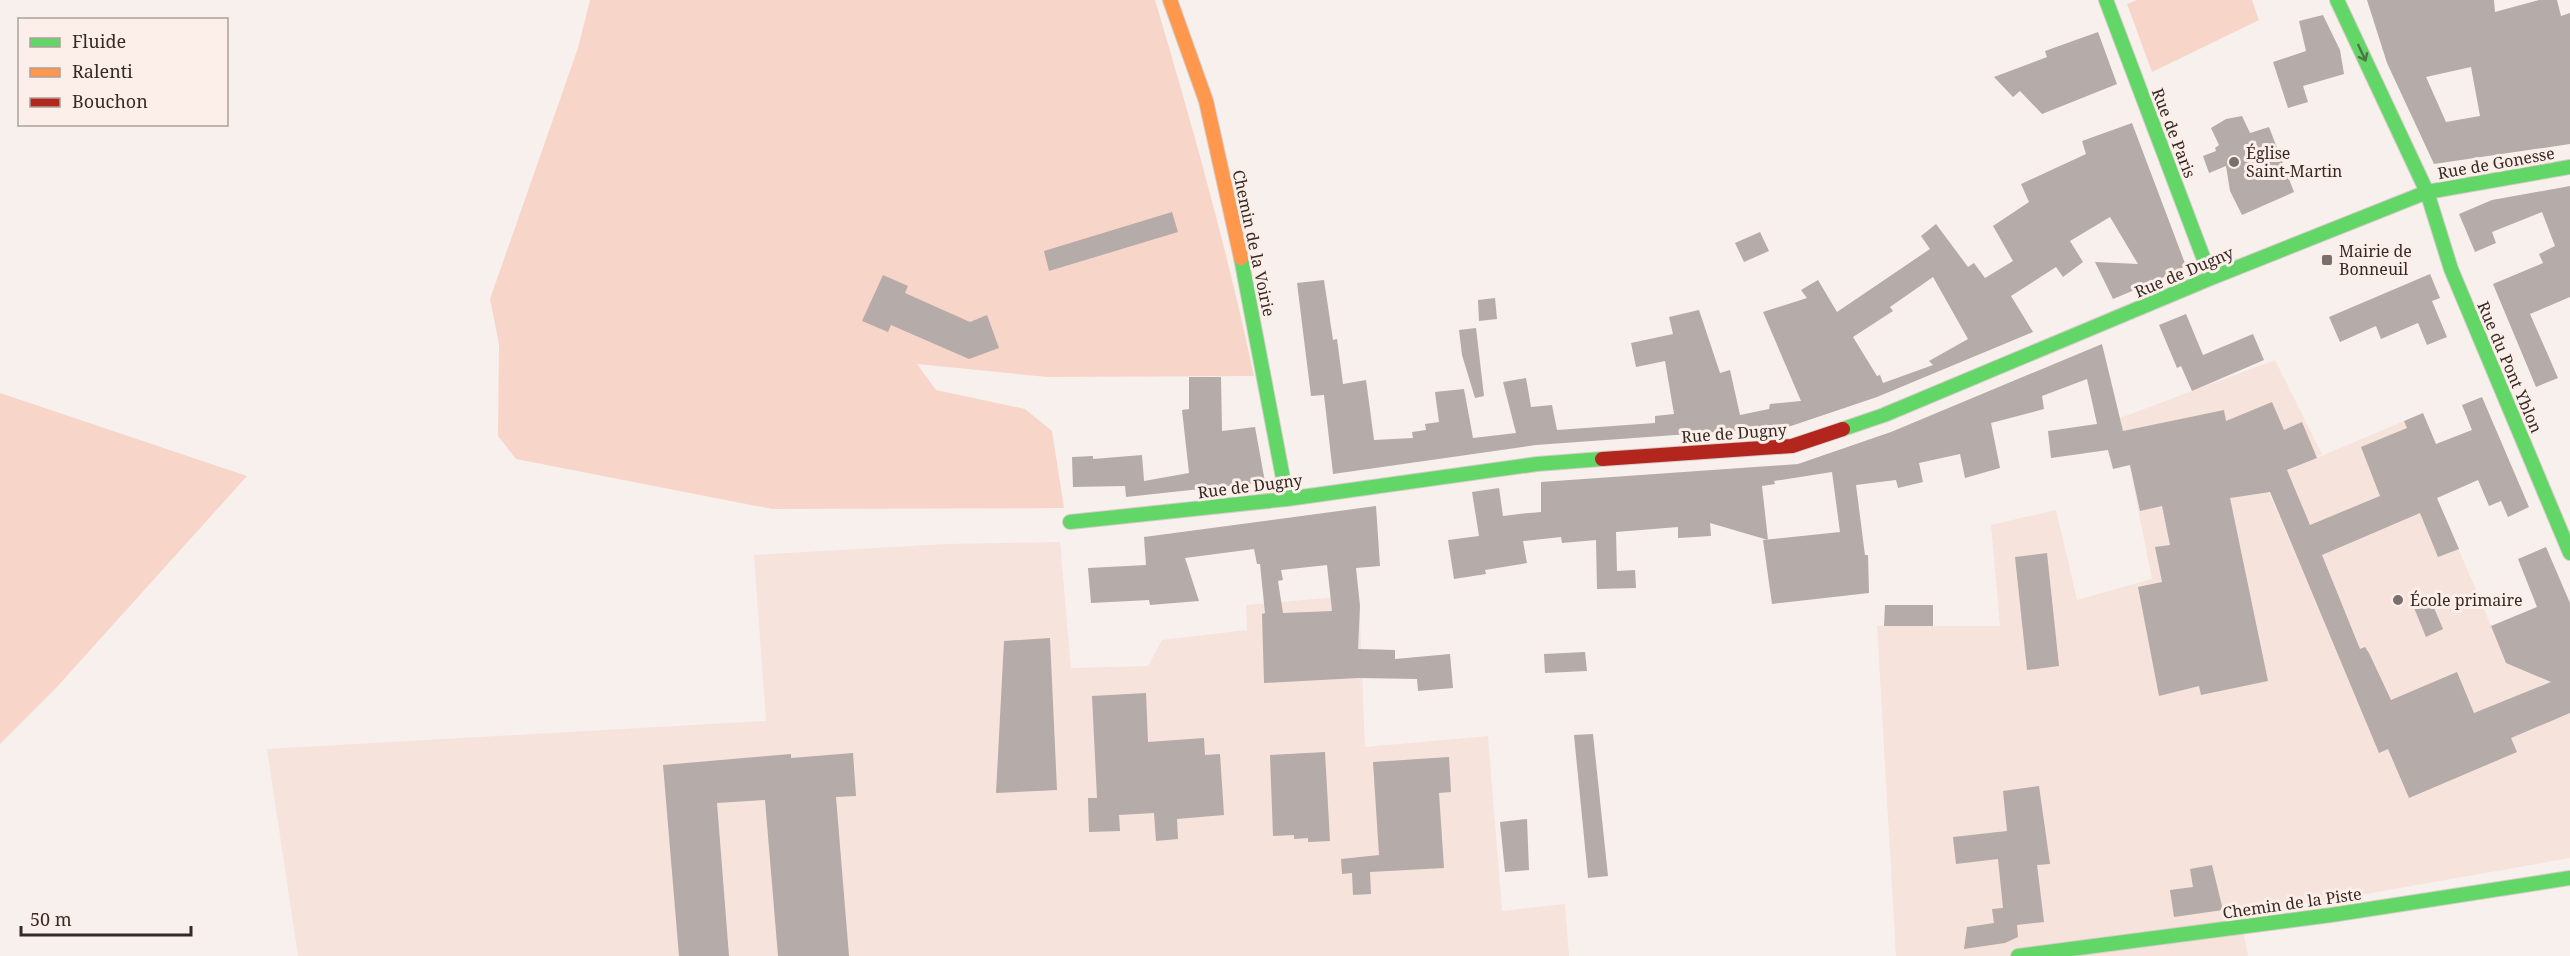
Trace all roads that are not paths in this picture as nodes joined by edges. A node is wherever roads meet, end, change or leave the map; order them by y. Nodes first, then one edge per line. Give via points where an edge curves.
1 (1170, 0) edge
2 (2106, 0) edge
3 (2337, 0) edge
4 (2570, 167) edge
5 (2427, 192) junction
6 (2211, 278) junction
7 (1287, 499) junction
8 (1070, 522) dead end
9 (2570, 552) edge
10 (2570, 878) edge
11 (2018, 956) edge

1 - 7 street, Chemin de la Voirie via 1206,101 1249,293
2 - 6 street, Rue de Paris
3 -> 5 street, Rue du Pont Yblon
4 - 5 street, Rue de Gonesse
5 - 6 street, Rue de Dugny
5 - 9 street, Rue du Pont Yblon via 2451,269
6 - 7 street, Rue de Dugny via 1884,415 1792,446 1537,465
7 - 8 street, Rue de Dugny
10 - 11 street, Chemin de la Piste via 2331,915

